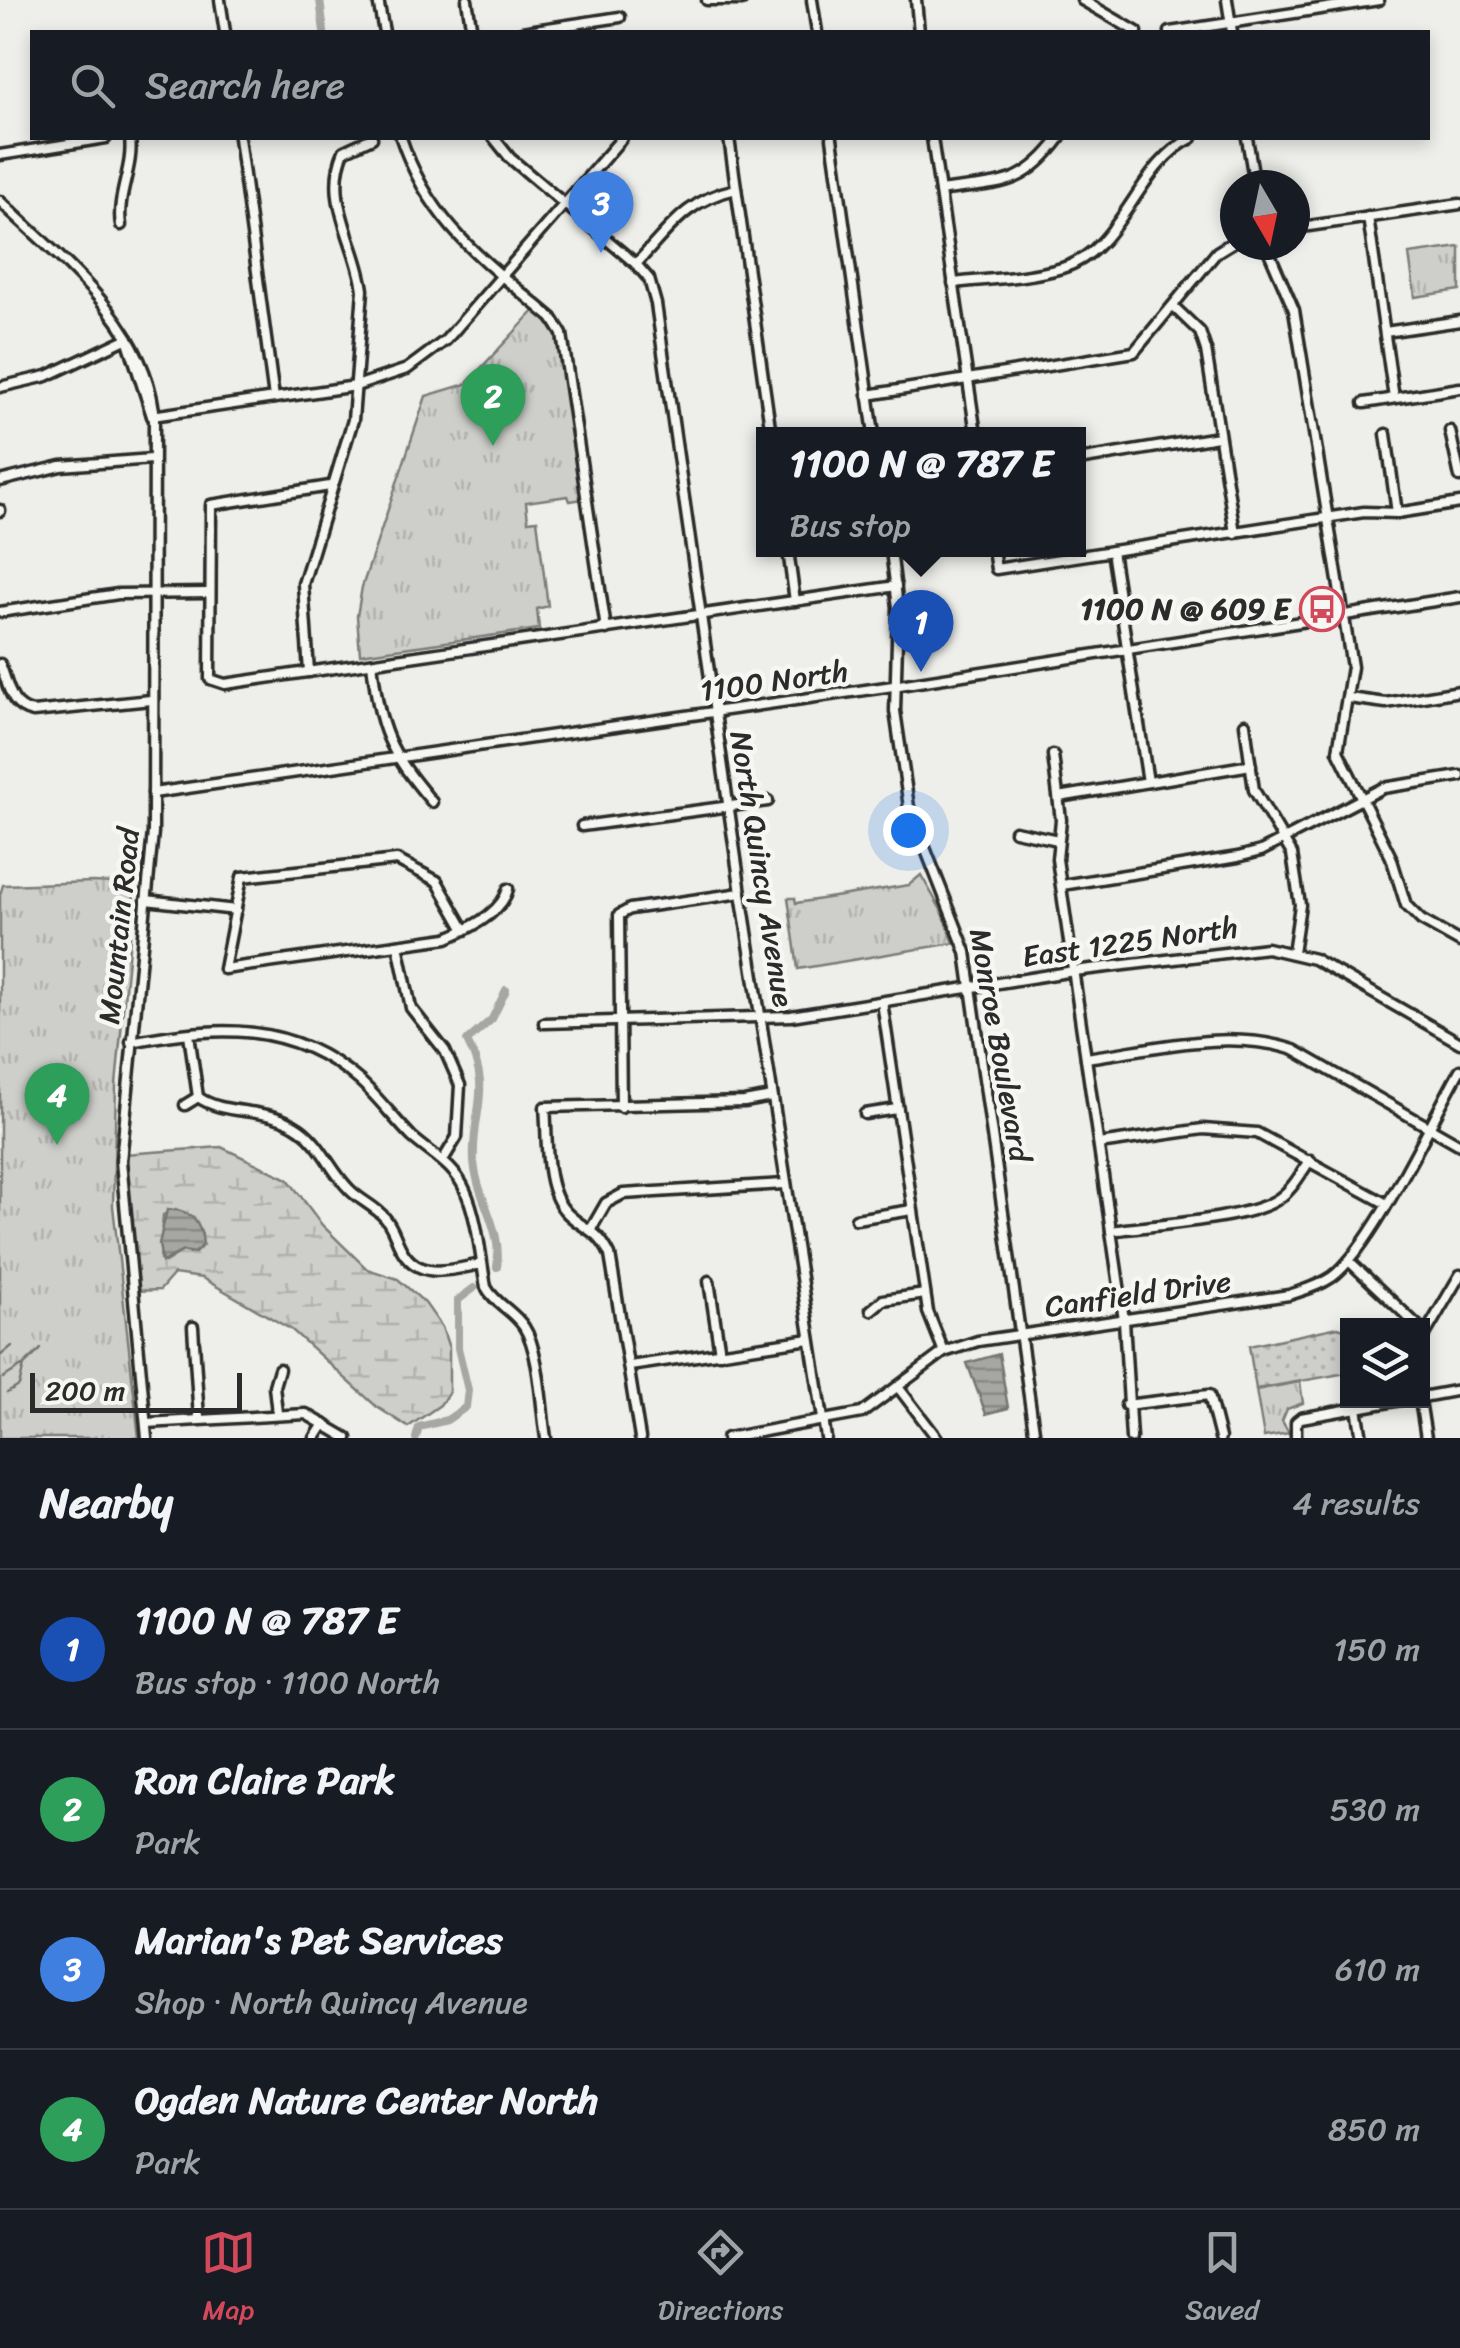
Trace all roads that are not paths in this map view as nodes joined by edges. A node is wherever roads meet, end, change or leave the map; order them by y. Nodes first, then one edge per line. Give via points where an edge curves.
1 (220, 0) edge
2 (378, 0) edge
3 (467, 0) edge
4 (707, 0) edge
5 (742, 0) edge
6 (812, 0) edge
7 (916, 0) edge
8 (1082, 0) edge
9 (1226, 0) edge
10 (1379, 0) edge
11 (620, 17) dead end
12 (1231, 28) edge
13 (224, 30) edge
14 (384, 30) edge
15 (472, 30) edge
16 (535, 30) edge
17 (817, 30) edge
18 (919, 30) edge
19 (1134, 30) edge
20 (1200, 30) edge
21 (94, 140) edge
22 (130, 140) edge
23 (239, 140) edge
24 (368, 140) edge
25 (402, 140) edge
26 (496, 140) edge
27 (615, 140) edge
28 (729, 140) edge
29 (832, 140) edge
30 (932, 140) edge
31 (1058, 140) edge
32 (1188, 140) edge
33 (1247, 140) edge
34 (0, 155) edge
35 (1252, 170) edge
36 (736, 189) junction
37 (940, 191) junction
38 (0, 201) edge
39 (1460, 204) edge
40 (566, 205) junction
41 (1368, 217) junction
42 (121, 225) dead end
43 (1310, 226) edge
44 (1220, 250) edge
45 (1272, 260) edge
46 (636, 264) junction
47 (503, 277) junction
48 (953, 284) junction
49 (1175, 308) junction
50 (1460, 320) edge
51 (1385, 332) junction
52 (128, 338) junction
53 (968, 381) junction
54 (356, 386) junction
55 (0, 387) edge
56 (1460, 388) edge
57 (868, 395) junction
58 (274, 398) junction
59 (1394, 398) junction
60 (1364, 403) dead end
61 (152, 416) junction
62 (770, 427) edge
63 (873, 427) edge
64 (975, 427) edge
65 (1450, 431) dead end
66 (1386, 434) dead end
67 (1218, 437) junction
68 (152, 459) junction
69 (1086, 459) edge
70 (1460, 476) edge
71 (0, 481) edge
72 (330, 486) junction
73 (1460, 503) edge
74 (1397, 513) junction
75 (1329, 518) junction
76 (1235, 533) junction
77 (1112, 551) junction
78 (1086, 555) edge
79 (789, 557) edge
80 (892, 557) edge
81 (994, 557) edge
82 (1075, 557) edge
83 (896, 586) junction
84 (209, 593) junction
85 (152, 594) junction
86 (1460, 597) edge
87 (795, 601) junction
88 (0, 612) edge
89 (700, 615) junction
90 (1344, 615) junction
91 (606, 628) junction
92 (1130, 649) junction
93 (372, 663) junction
94 (0, 664) edge
95 (309, 672) junction
96 (893, 686) junction
97 (1460, 691) edge
98 (1348, 698) junction
99 (151, 700) junction
100 (714, 712) junction
101 (1245, 724) dead end
102 (1053, 755) dead end
103 (395, 758) junction
104 (1250, 765) junction
105 (1460, 776) edge
106 (1148, 782) junction
107 (153, 793) junction
108 (1059, 796) junction
109 (1360, 799) junction
110 (768, 800) dead end
111 (432, 802) dead end
112 (729, 805) junction
113 (582, 826) dead end
114 (1015, 831) dead end
115 (1286, 839) junction
116 (1058, 840) junction
117 (1062, 885) junction
118 (508, 889) dead end
119 (740, 893) junction
120 (146, 900) junction
121 (236, 910) junction
122 (465, 930) junction
123 (1460, 942) edge
124 (398, 945) junction
125 (1293, 952) junction
126 (1074, 971) junction
127 (972, 986) junction
128 (882, 1002) junction
129 (762, 1019) junction
130 (544, 1023) dead end
131 (618, 1023) junction
132 (189, 1034) junction
133 (131, 1042) junction
134 (1460, 1043) edge
135 (1086, 1058) junction
136 (1460, 1070) edge
137 (198, 1096) junction
138 (772, 1098) junction
139 (186, 1105) dead end
140 (621, 1107) junction
141 (897, 1110) junction
142 (865, 1114) dead end
143 (1428, 1126) junction
144 (1098, 1144) junction
145 (1460, 1145) edge
146 (442, 1160) junction
147 (1310, 1160) junction
148 (785, 1184) junction
149 (1385, 1203) junction
150 (912, 1210) junction
151 (856, 1219) dead end
152 (591, 1228) junction
153 (1112, 1231) junction
154 (1349, 1261) junction
155 (481, 1264) junction
156 (1460, 1274) edge
157 (709, 1281) dead end
158 (925, 1294) junction
159 (871, 1310) dead end
160 (531, 1312) dead end
161 (1410, 1318) edge
162 (1430, 1318) edge
163 (1124, 1320) junction
164 (521, 1322) junction
165 (193, 1328) dead end
166 (1021, 1333) junction
167 (810, 1339) junction
168 (944, 1352) junction
169 (720, 1353) junction
170 (630, 1366) junction
171 (280, 1369) dead end
172 (898, 1388) junction
173 (1460, 1390) edge
174 (1430, 1397) edge
175 (1126, 1405) junction
176 (1357, 1408) joint
177 (1422, 1408) edge
178 (277, 1414) junction
179 (199, 1419) junction
180 (824, 1423) junction
181 (146, 1424) junction
182 (324, 1424) junction
183 (148, 1438) edge
184 (315, 1438) edge
185 (347, 1438) edge
186 (546, 1438) edge
187 (640, 1438) edge
188 (726, 1438) edge
189 (826, 1438) edge
190 (936, 1438) edge
191 (1034, 1438) edge
192 (1131, 1438) edge
193 (1220, 1438) edge
194 (1296, 1438) edge
195 (1362, 1438) edge
196 (1426, 1438) edge

1 - 13 street
2 - 14 street
3 - 15 street
4 - 5 street
6 - 17 street
7 - 18 street
8 - 19 street
9 - 12 street
10 - 12 street
11 - 16 street
12 - 20 street
21 - 34 street
22 - 42 street
23 - 58 street
24 - 54 street via 344,151 336,184 363,290
25 - 47 street via 438,216
26 - 40 street, North Quincy Avenue
27 - 40 street
28 - 36 street
29 - 57 street
30 - 37 street
31 - 37 street via 1030,173
32 - 48 street via 1174,146 1084,256 1063,268
33 - 35 street
36 - 46 street via 689,206
36 - 62 street
37 - 48 street
38 - 52 street via 95,293
39 - 41 street
40 - 46 street, North Quincy Avenue
40 - 47 street
41 - 43 street
41 - 51 street
44 - 49 street
45 - 75 street via 1294,310
46 - 89 street, North Quincy Avenue via 656,304
47 - 54 street via 446,340 407,369
47 - 91 street via 552,318 567,349
48 - 53 street
49 - 53 street via 1134,352
49 - 67 street via 1200,332
50 - 51 street
51 - 59 street
52 - 55 street via 47,376
52 - 61 street, Mountain Road
53 - 57 street
53 - 64 street
54 - 58 street
54 - 72 street via 353,420
56 - 59 street
57 - 63 street
58 - 61 street
59 - 60 street
61 - 68 street, Mountain Road
65 - 70 street
66 - 74 street
67 - 69 street
67 - 76 street
68 - 71 street via 61,466
68 - 85 street, Mountain Road
72 - 84 street via 211,505
72 - 95 street via 303,584
73 - 74 street
74 - 75 street
75 - 76 street
75 - 90 street
76 - 77 street
77 - 78 street
77 - 92 street
79 - 87 street
80 - 83 street, Monroe Boulevard
81 - 82 street via 996,570
83 - 87 street
83 - 96 street, Monroe Boulevard
84 - 85 street
84 - 95 street via 210,680 225,684
85 - 88 street
85 - 99 street, Mountain Road
86 - 90 street, 1100 North
87 - 89 street
89 - 91 street
89 - 100 street, North Quincy Avenue
90 - 92 street, 1100 North
90 - 98 street via 1352,667
91 - 93 street
92 - 96 street, 1100 North
92 - 106 street
93 - 95 street
93 - 103 street via 378,713
94 - 99 street via 20,709
96 - 100 street, 1100 North
96 - 127 street, Monroe Boulevard via 909,807 959,929
97 - 98 street via 1386,703
98 - 109 street via 1338,751
99 - 107 street, Mountain Road
100 - 103 street, 1100 North
100 - 112 street, North Quincy Avenue
101 - 104 street
102 - 108 street
103 - 107 street, 1100 North
103 - 111 street
104 - 106 street
104 - 115 street via 1254,790
105 - 109 street via 1383,788
106 - 108 street
107 - 120 street, Mountain Road
108 - 116 street
109 - 115 street
109 - 123 street via 1392,857 1406,905
110 - 112 street
112 - 113 street
112 - 119 street, North Quincy Avenue
114 - 116 street
115 - 117 street via 1238,857
115 - 125 street via 1300,905
116 - 117 street
117 - 126 street
118 - 122 street via 505,900
119 - 129 street, North Quincy Avenue
119 - 131 street via 619,916
120 - 121 street
120 - 133 street, Mountain Road
121 - 122 street via 242,877 397,860 437,881
121 - 124 street via 224,969
122 - 124 street
124 - 146 street via 410,1008 445,1051 460,1086 457,1137
125 - 126 street, East 1225 North via 1243,948
125 - 134 street, East 1225 North
126 - 127 street, East 1225 North
126 - 135 street
127 - 128 street, East 1225 North
127 - 166 street, Monroe Boulevard
128 - 129 street, East 1225 North
128 - 141 street
129 - 131 street, East 1225 North
129 - 138 street, North Quincy Avenue
130 - 131 street, East 1225 North
131 - 140 street
132 - 133 street
132 - 137 street
132 - 146 street via 254,1030 308,1044 352,1074
133 - 181 street, Mountain Road via 123,1200
135 - 143 street via 1218,1040 1266,1041 1294,1050
135 - 144 street
136 - 143 street, Canfield Drive
137 - 139 street
137 - 155 street via 209,1104 272,1114 300,1129 345,1185 386,1218 418,1266 440,1272
138 - 140 street
138 - 148 street, North Quincy Avenue
140 - 152 street via 545,1107 558,1200
141 - 142 street
141 - 150 street
143 - 145 street
143 - 149 street, Canfield Drive
144 - 147 street via 1229,1130 1256,1133
144 - 153 street
146 - 155 street via 468,1196
147 - 149 street
147 - 153 street via 1273,1203
148 - 152 street via 623,1194 606,1203
148 - 167 street, North Quincy Avenue
149 - 154 street, Canfield Drive
150 - 151 street
150 - 158 street
152 - 170 street via 610,1255
153 - 163 street
154 - 161 street
154 - 163 street, Canfield Drive via 1332,1277 1289,1295
155 - 164 street via 491,1297
156 - 162 street
157 - 169 street
158 - 159 street via 883,1300
158 - 168 street
160 - 164 street
163 - 166 street, Canfield Drive
163 - 175 street
164 - 186 street via 530,1339
165 - 179 street
166 - 168 street, Canfield Drive
166 - 191 street, Monroe Boulevard
167 - 169 street
167 - 180 street, North Quincy Avenue
168 - 172 street, Canfield Drive
169 - 170 street
170 - 187 street
171 - 178 street
172 - 180 street, Canfield Drive via 862,1413
172 - 190 street
173 - 174 street
175 - 192 street
175 - 193 street via 1210,1394
176 - 194 street via 1296,1422
176 - 195 street
177 - 196 street
178 - 179 street
178 - 182 street via 306,1414
179 - 181 street
180 - 188 street, Canfield Drive
180 - 189 street, North Quincy Avenue
181 - 183 street, Mountain Road
182 - 184 street
182 - 185 street

